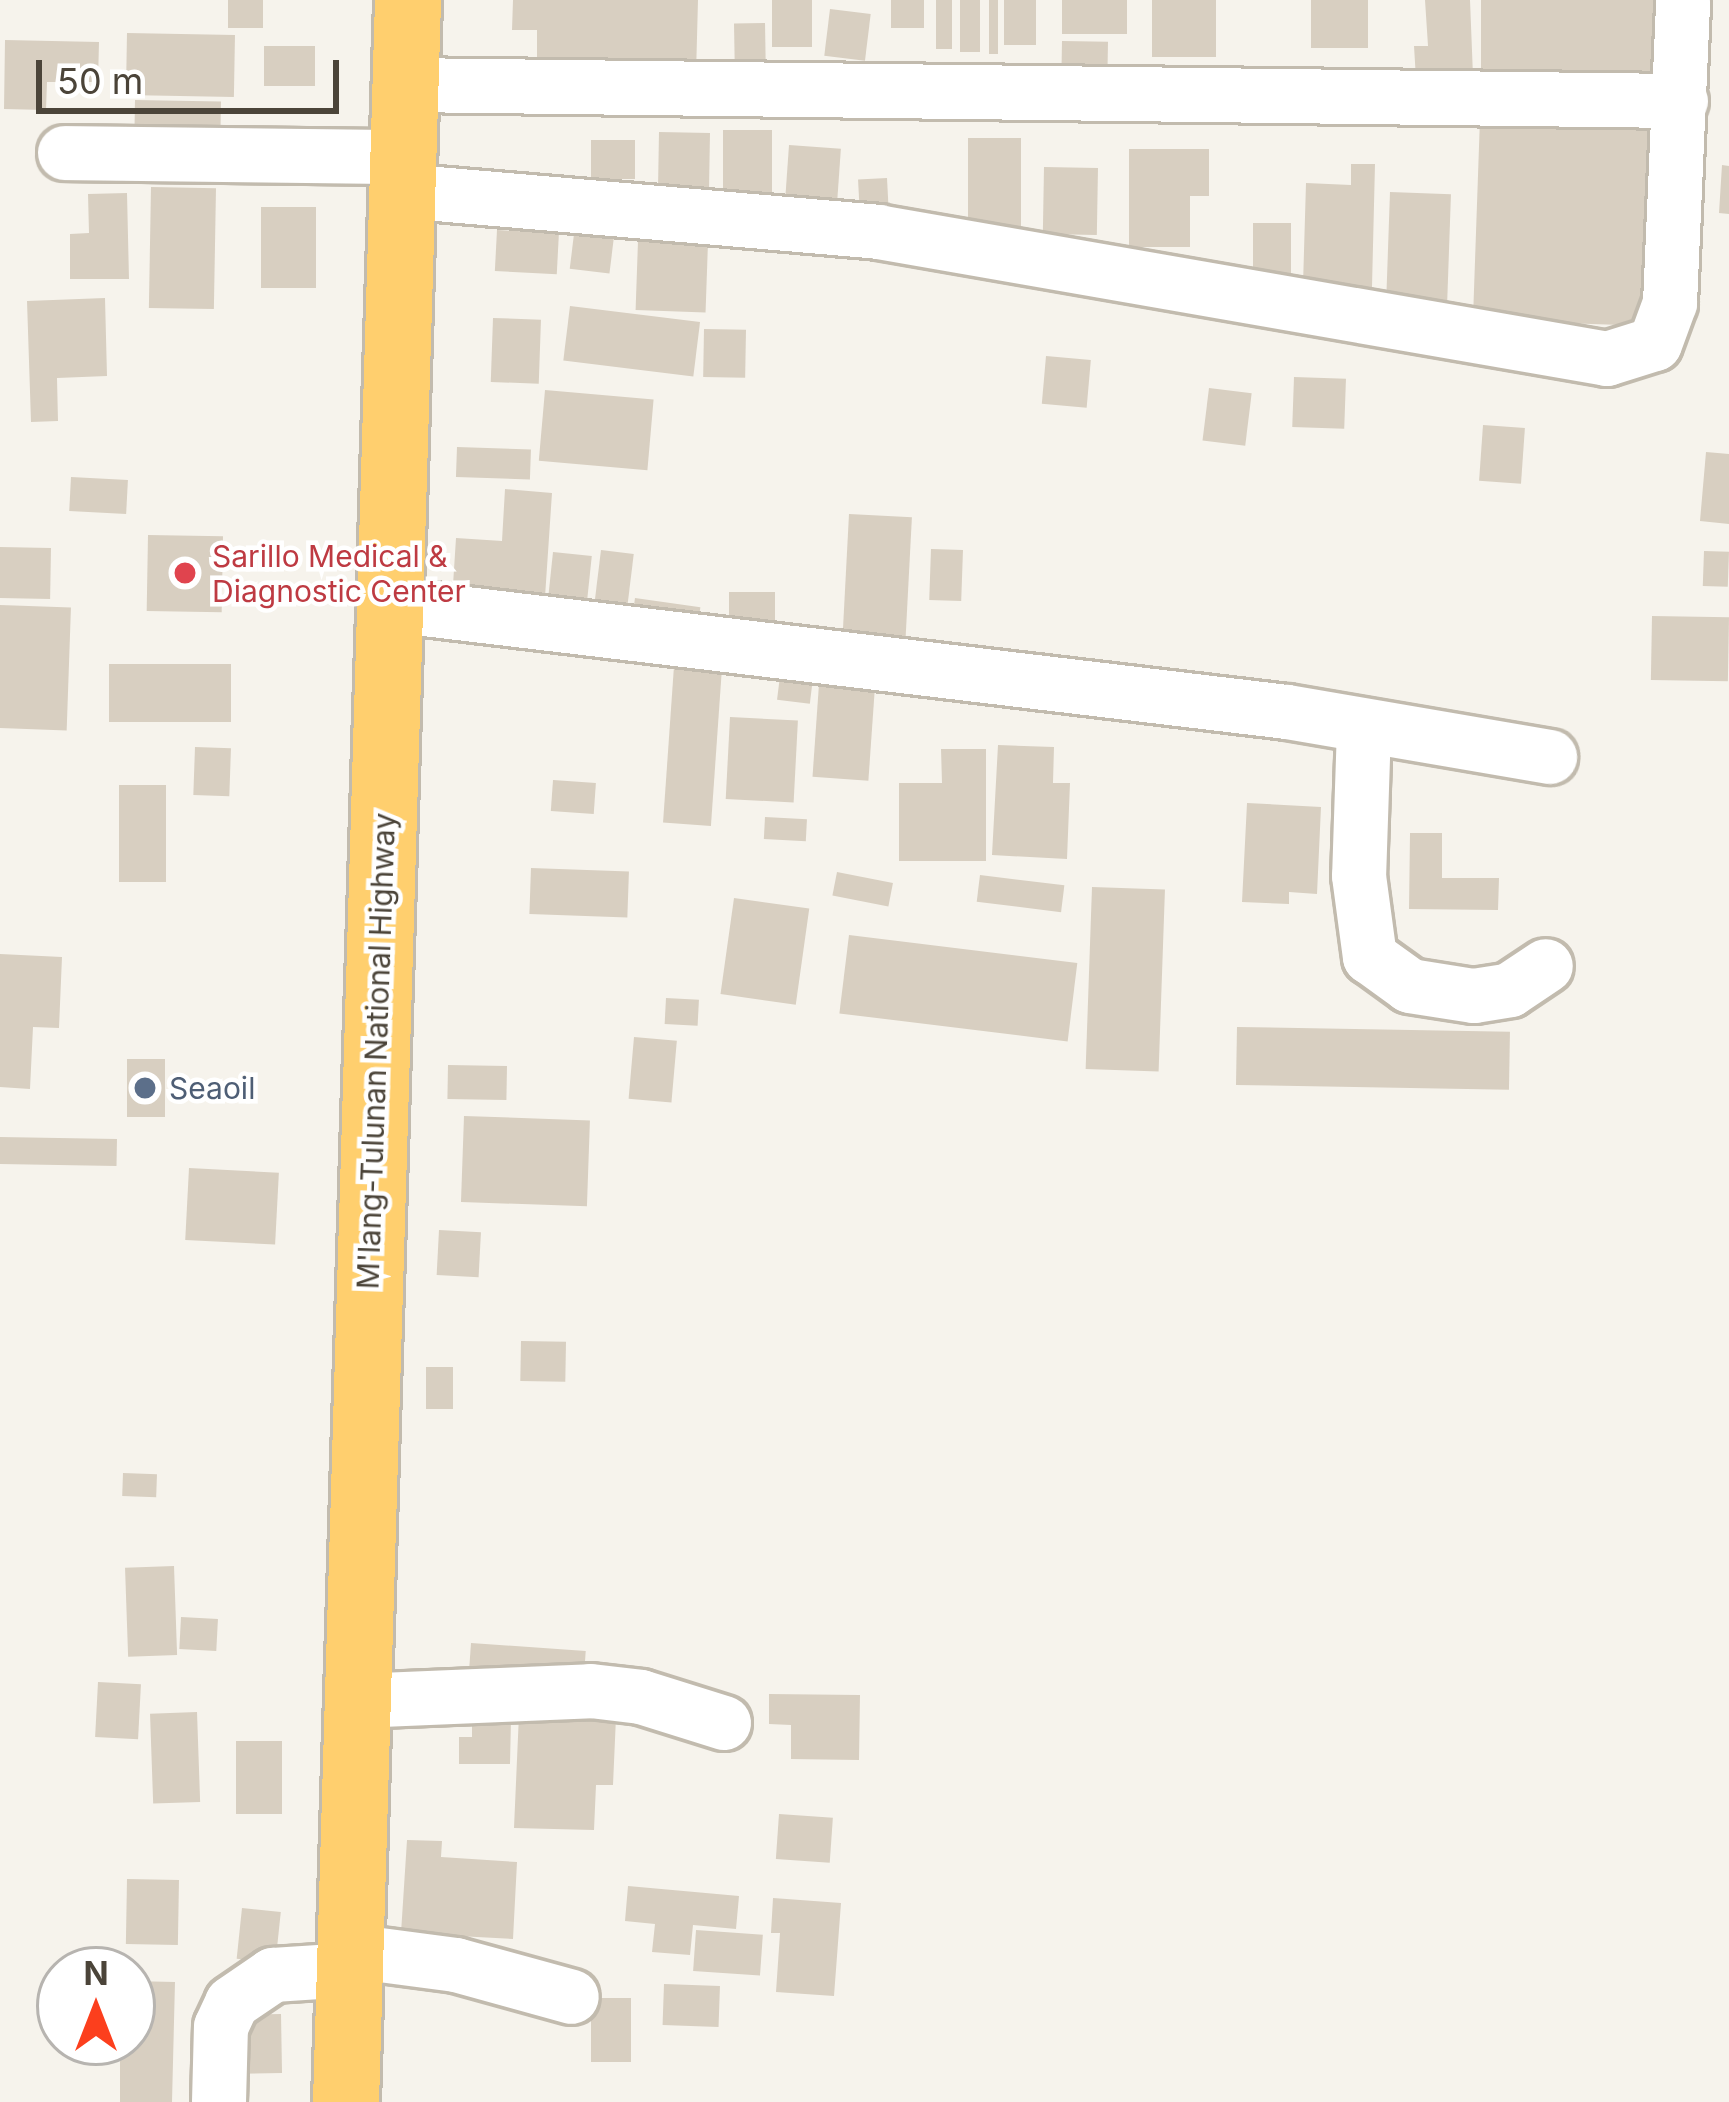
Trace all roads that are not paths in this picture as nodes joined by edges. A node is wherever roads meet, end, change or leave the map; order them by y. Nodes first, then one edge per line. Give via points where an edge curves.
1 (408, 0) edge
2 (1683, 0) edge
3 (405, 85) junction
4 (1681, 101) junction
5 (64, 153) dead end
6 (402, 174) junction
7 (391, 605) junction
8 (1364, 728) junction
9 (1550, 757) dead end
10 (1546, 966) dead end
11 (357, 1701) junction
12 (724, 1724) dead end
13 (350, 1961) junction
14 (572, 1997) dead end
15 (220, 2102) edge
16 (346, 2102) edge

1 - 3 highway, M'lang-Tulunan National Highway
2 - 4 street
3 - 4 street
3 - 6 highway, M'lang-Tulunan National Highway
4 - 6 street via 1665,326 1655,344 1607,359 878,232
5 - 6 street
6 - 7 highway, M'lang-Tulunan National Highway
7 - 8 street via 1263,709
7 - 11 highway, M'lang-Tulunan National Highway
8 - 9 street
8 - 10 street via 1359,876 1370,957 1410,986 1474,996 1510,990
11 - 12 street via 591,1691 641,1697
11 - 13 highway, M'lang-Tulunan National Highway
13 - 14 street via 456,1965
13 - 15 street via 273,1975 232,2003 221,2027
13 - 16 highway, M'lang-Tulunan National Highway

